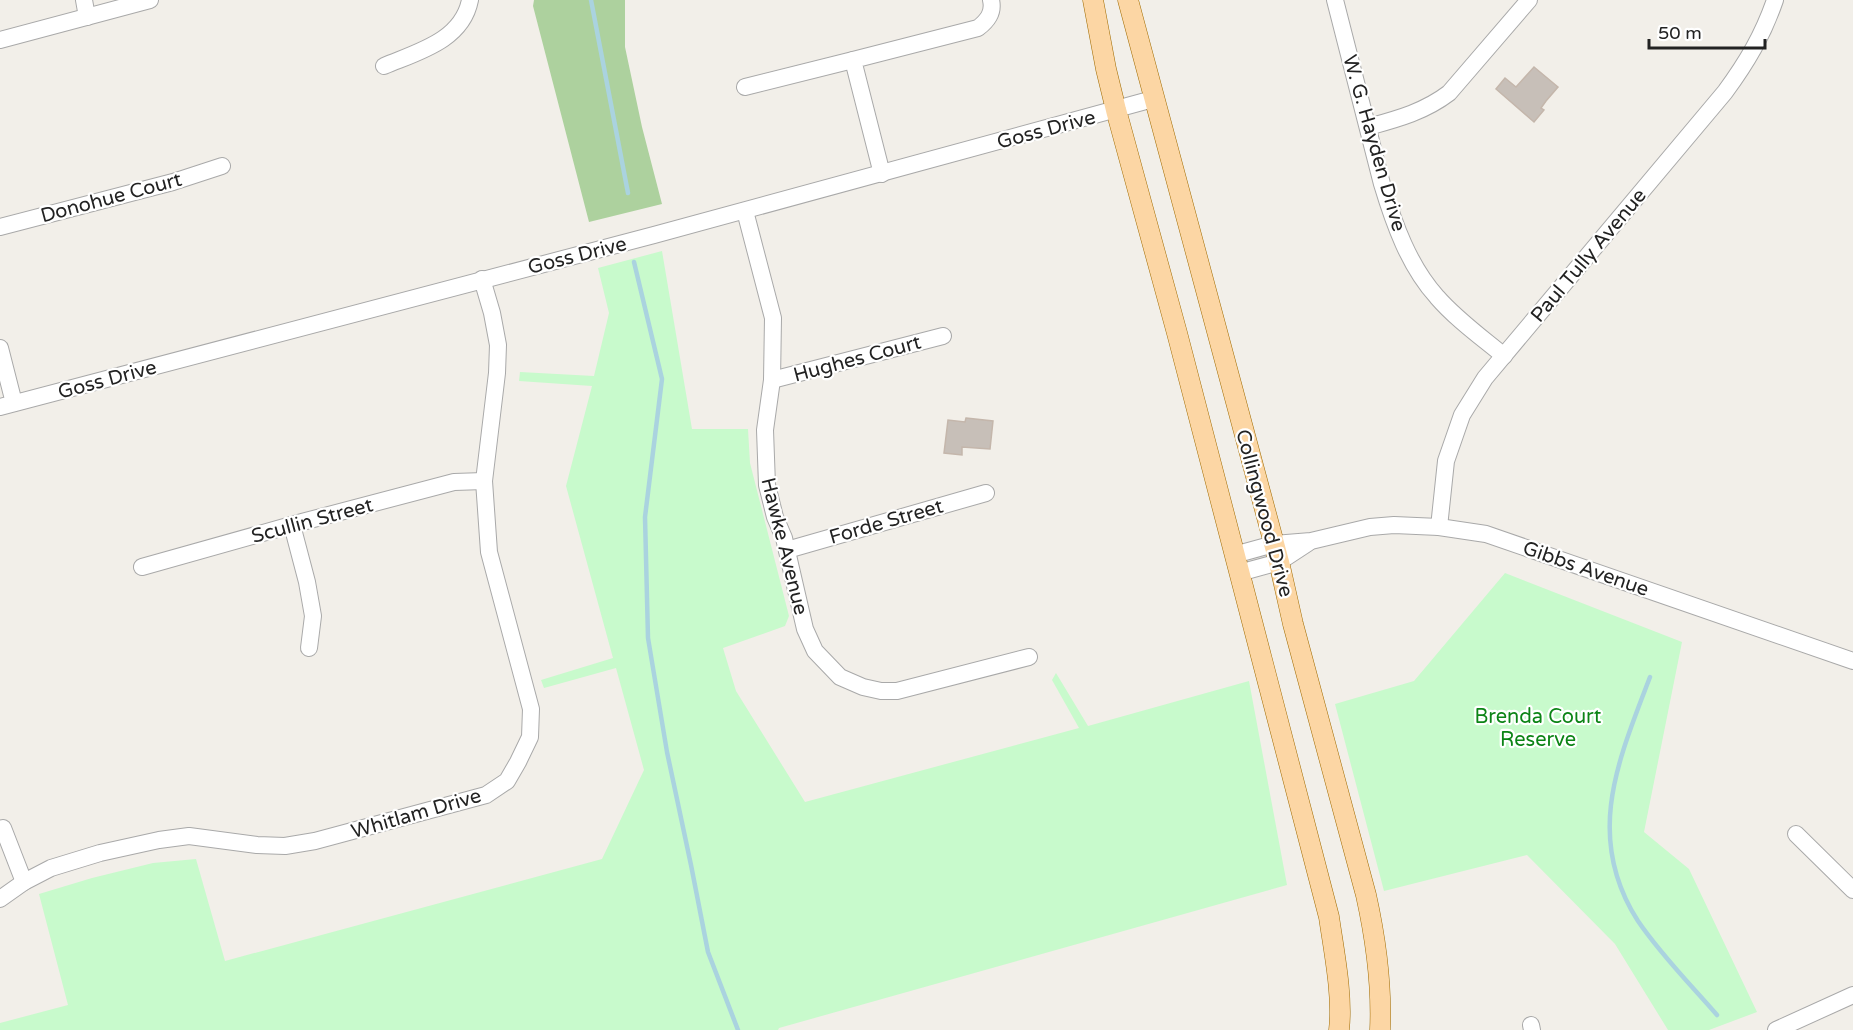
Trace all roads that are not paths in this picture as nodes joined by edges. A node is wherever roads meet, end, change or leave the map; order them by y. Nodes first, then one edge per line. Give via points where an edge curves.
1 (84, 0) edge
2 (150, 0) edge
3 (470, 0) edge
4 (992, 0) edge
5 (1093, 0) edge
6 (1128, 0) edge
7 (1335, 0) edge
8 (1529, 0) edge
9 (1775, 0) edge
10 (87, 17) junction
11 (0, 40) edge
12 (853, 60) junction
13 (384, 66) dead end
14 (745, 87) dead end
15 (1153, 99) junction
16 (1116, 110) junction
17 (1368, 127) junction
18 (222, 166) dead end
19 (882, 174) junction
20 (745, 211) junction
21 (0, 227) edge
22 (482, 279) junction
23 (943, 336) dead end
24 (0, 348) edge
25 (1504, 356) junction
26 (772, 380) junction
27 (7, 405) edge
28 (484, 481) junction
29 (986, 493) dead end
30 (292, 525) junction
31 (1439, 527) junction
32 (787, 550) junction
33 (1276, 553) junction
34 (1237, 564) junction
35 (142, 567) dead end
36 (309, 648) dead end
37 (1029, 657) dead end
38 (1853, 661) edge
39 (3, 828) dead end
40 (1796, 834) dead end
41 (24, 882) junction
42 (1853, 890) edge
43 (0, 899) edge
44 (1853, 995) edge
45 (1339, 1030) edge
46 (1380, 1030) edge
47 (1776, 1030) edge

1 - 10 street
2 - 10 street
3 - 13 street via 457,28 435,45
4 - 12 street via 991,15 978,28
5 - 16 main road, Collingwood Drive
6 - 15 main road, Collingwood Drive
7 - 17 street, W. G. Hayden Drive
8 - 17 street via 1449,93 1414,114
9 - 25 street, Paul Tully Avenue via 1749,59 1725,92
10 - 11 street
12 - 14 street
12 - 19 street
15 - 16 street, Goss Drive
15 - 33 main road, Collingwood Drive
16 - 19 street, Goss Drive
16 - 34 main road, Collingwood Drive
17 - 25 street, W. G. Hayden Drive via 1389,208 1420,275 1437,298
18 - 21 street, Donohue Court
19 - 20 street, Goss Drive
20 - 22 street, Goss Drive
20 - 26 street, Hawke Avenue via 773,318
22 - 27 street, Goss Drive
22 - 28 street, Whitlam Drive via 498,345
23 - 26 street, Hughes Court
24 - 27 street
25 - 31 street, Paul Tully Avenue via 1462,415 1446,461
26 - 32 street, Hawke Avenue via 765,430 767,485
28 - 30 street, Scullin Street via 454,482
28 - 41 street, Whitlam Drive via 489,552 531,709 530,737 507,781 486,795 315,841 285,846 189,836 159,840 67,862
29 - 32 street, Forde Street
30 - 35 street, Scullin Street
30 - 36 street via 313,616
31 - 33 street, Gibbs Avenue via 1394,525 1351,530
31 - 38 street, Gibbs Avenue via 1486,534
32 - 37 street, Hawke Avenue via 815,651 840,677 863,687 897,691
33 - 34 street, Gibbs Avenue
33 - 46 main road, Collingwood Drive via 1375,937 1380,970
34 - 45 main road, Collingwood Drive via 1329,917
39 - 41 street
40 - 42 street
41 - 43 street, Whitlam Drive
44 - 47 street

